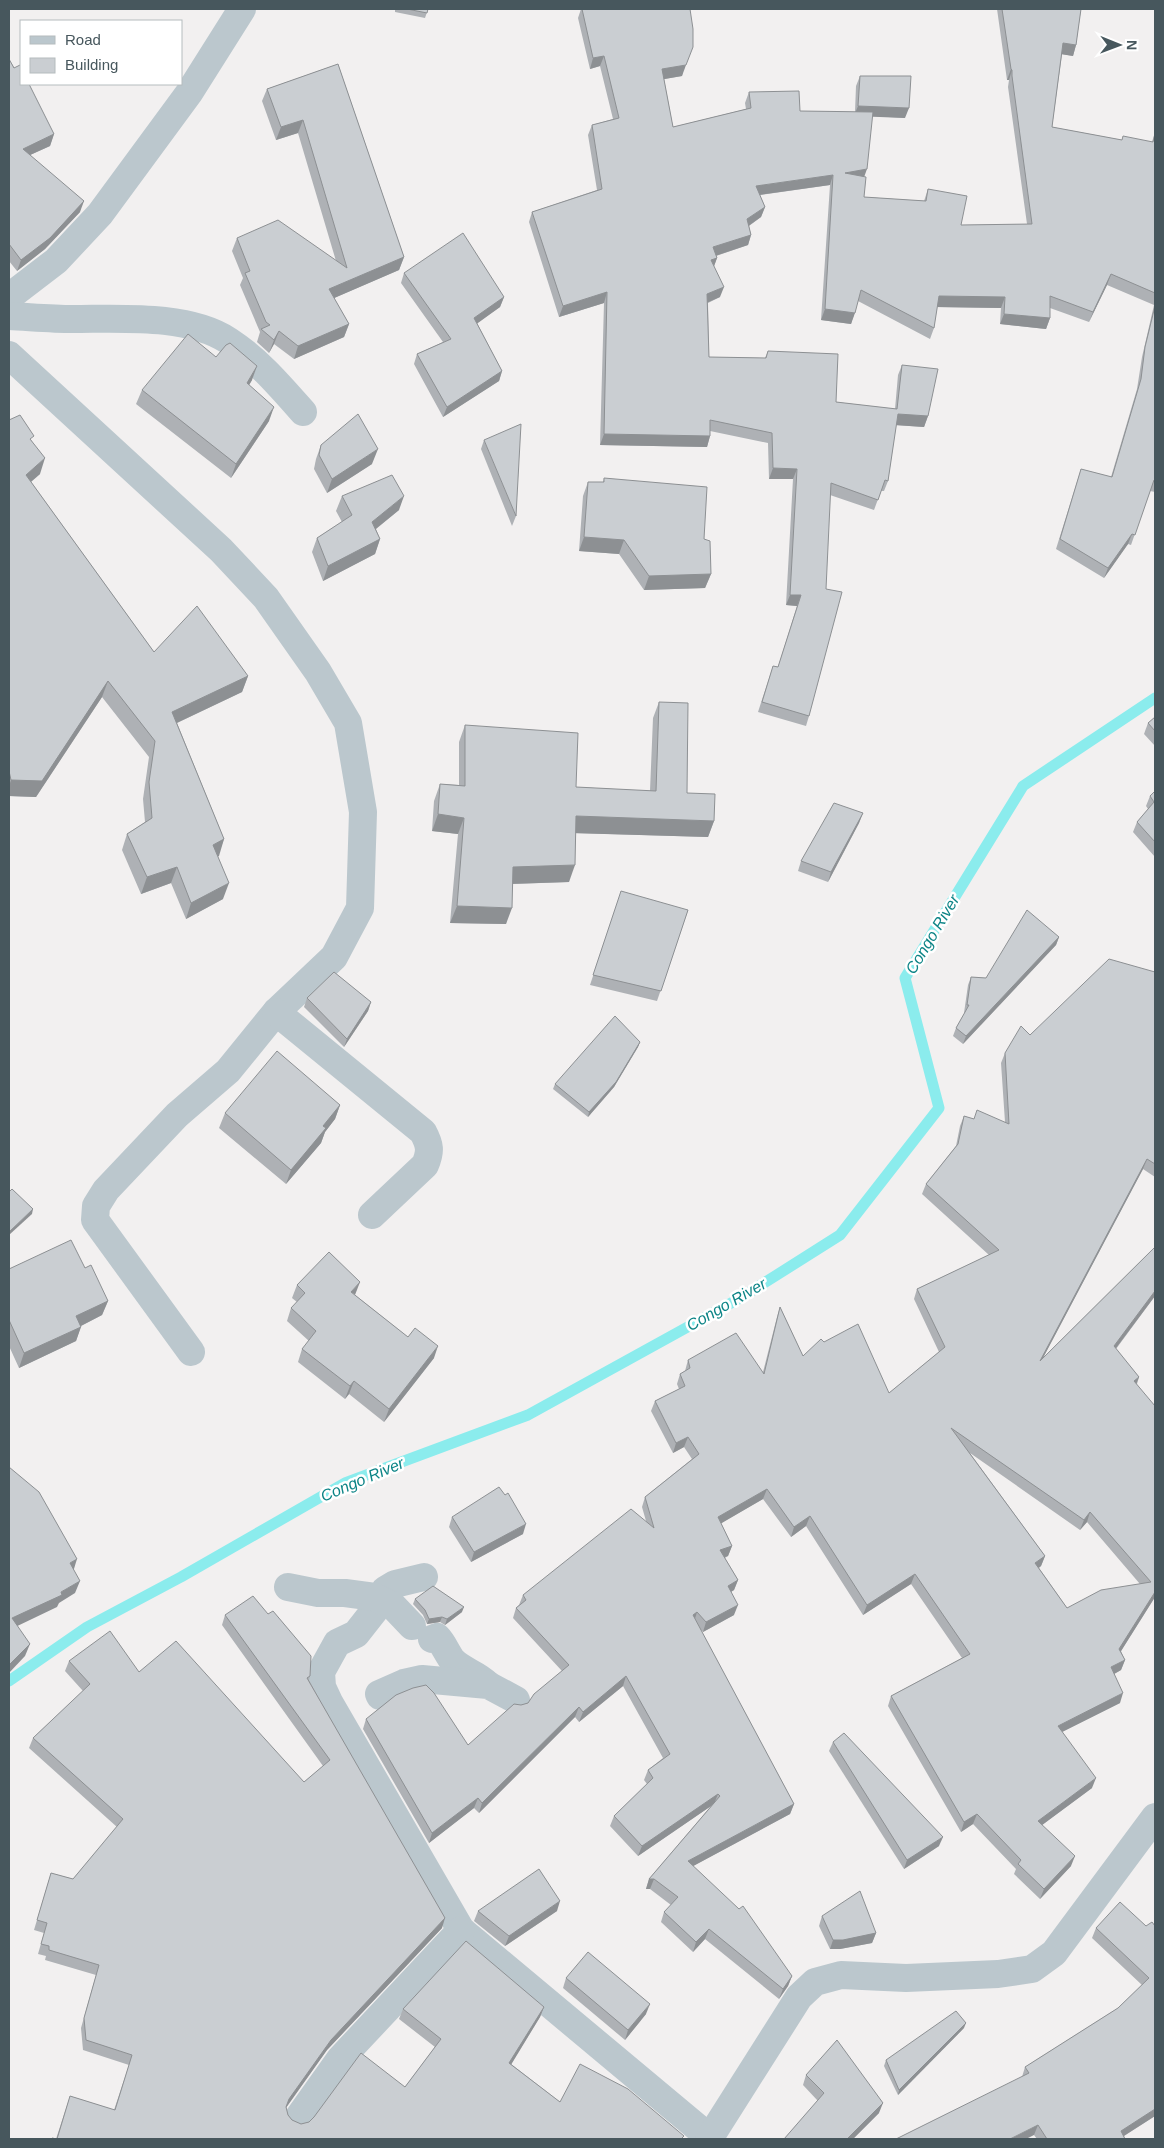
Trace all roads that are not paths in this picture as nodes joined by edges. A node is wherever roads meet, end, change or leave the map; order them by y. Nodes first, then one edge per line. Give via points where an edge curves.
1 (242, 9) edge
2 (9, 297) edge
3 (9, 316) edge
4 (9, 354) edge
5 (303, 412) dead end
6 (276, 1012) junction
7 (372, 1215) dead end
8 (191, 1352) dead end
9 (424, 1577) dead end
10 (288, 1587) dead end
11 (488, 1685) junction
12 (380, 1696) dead end
13 (516, 1700) dead end
14 (1155, 1817) edge
15 (461, 1930) junction
16 (298, 2118) dead end
17 (710, 2139) edge

1 - 2 street via 190,94 100,214 56,261
3 - 5 street via 158,320 209,330 229,340 263,368
4 - 6 street via 221,550 266,598 318,672 348,723 363,812 360,908 334,957
6 - 7 street via 423,1132 430,1145 425,1165
6 - 8 street via 228,1071 176,1115 106,1190 96,1206 95,1220
9 - 15 street via 395,1584 385,1590 378,1606 356,1634 337,1643 321,1672 322,1686
10 - 11 street via 318,1593 375,1597 393,1606 422,1633 437,1636 452,1659
11 - 12 street via 422,1679 404,1683
11 - 13 street
14 - 17 street via 1054,1953 1032,1969 998,1974 906,1978 841,1975 815,1982 799,1997
15 - 16 street via 340,2059
15 - 17 street

